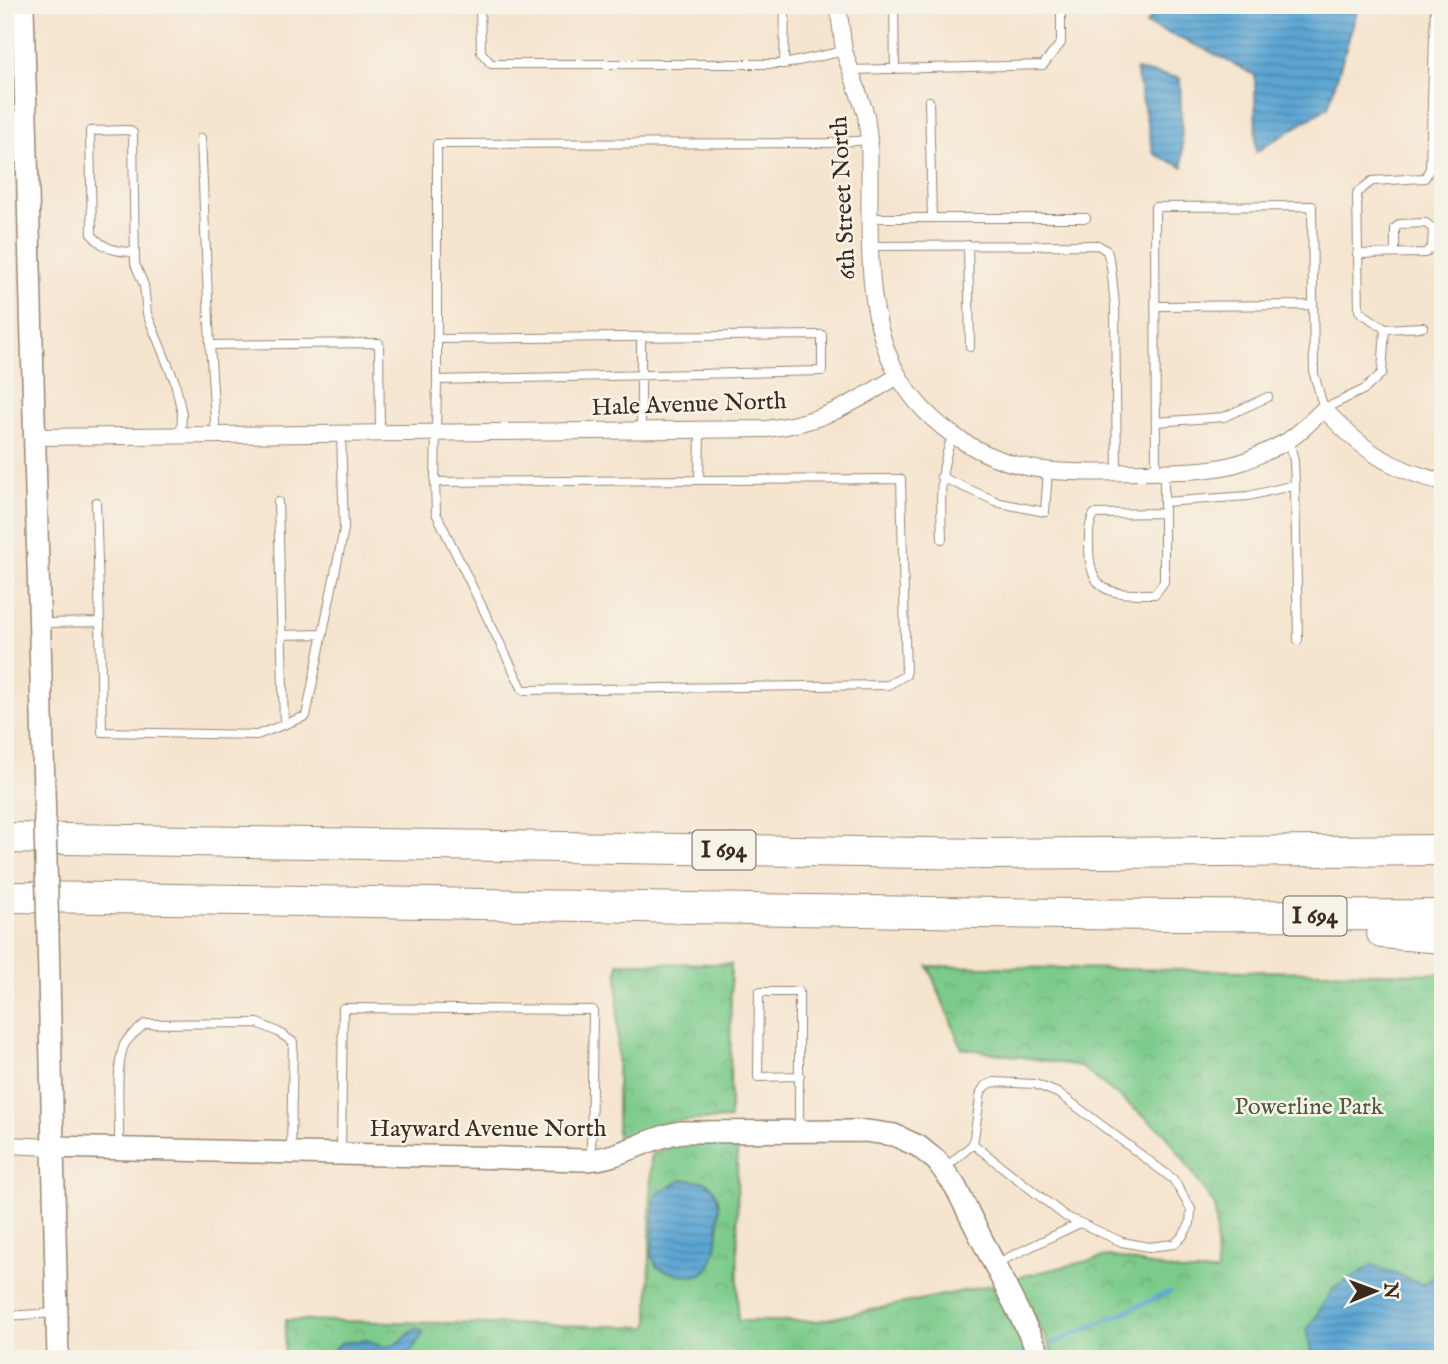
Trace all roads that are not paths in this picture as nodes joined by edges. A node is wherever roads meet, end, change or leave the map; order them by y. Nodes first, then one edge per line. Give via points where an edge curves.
1 (23, 5) edge
2 (480, 5) edge
3 (785, 5) edge
4 (894, 5) edge
5 (1061, 5) edge
6 (1435, 5) edge
7 (839, 9) edge
8 (844, 51) junction
9 (784, 64) junction
10 (895, 69) junction
11 (850, 70) junction
12 (929, 101) dead end
13 (201, 138) dead end
14 (869, 140) junction
15 (871, 218) junction
16 (932, 218) junction
17 (1086, 218) dead end
18 (968, 245) junction
19 (872, 246) junction
20 (134, 252) junction
21 (1395, 253) junction
22 (1357, 254) junction
23 (1312, 305) junction
24 (1156, 306) junction
25 (1423, 327) dead end
26 (1385, 329) junction
27 (641, 337) junction
28 (438, 339) junction
29 (210, 345) junction
30 (970, 347) dead end
31 (641, 375) junction
32 (898, 376) junction
33 (437, 380) junction
34 (1268, 397) dead end
35 (1324, 408) junction
36 (1156, 422) junction
37 (641, 430) junction
38 (700, 430) junction
39 (437, 432) junction
40 (341, 433) junction
41 (380, 433) junction
42 (953, 435) junction
43 (181, 436) junction
44 (216, 436) junction
45 (35, 437) junction
46 (1289, 440) junction
47 (1048, 470) junction
48 (1160, 471) junction
49 (1117, 472) junction
50 (941, 477) junction
51 (699, 480) junction
52 (435, 482) junction
53 (1443, 482) edge
54 (1295, 485) junction
55 (96, 502) dead end
56 (278, 502) dead end
57 (1164, 502) junction
58 (1164, 513) junction
59 (942, 539) dead end
60 (47, 622) dead end
61 (100, 622) junction
62 (323, 634) junction
63 (282, 635) junction
64 (1298, 640) dead end
65 (284, 725) junction
66 (5, 838) edge
67 (1443, 850) edge
68 (5, 897) edge
69 (1443, 915) edge
70 (1187, 916) junction
71 (1443, 938) edge
72 (800, 1076) junction
73 (799, 1131) junction
74 (973, 1144) junction
75 (5, 1145) edge
76 (53, 1147) junction
77 (119, 1149) junction
78 (290, 1154) junction
79 (341, 1155) junction
80 (591, 1159) junction
81 (944, 1169) junction
82 (1079, 1224) junction
83 (995, 1264) junction
84 (58, 1312) junction
85 (5, 1316) edge
86 (58, 1359) edge
87 (1042, 1359) edge

1 - 45 street
2 - 9 lane via 481,52 491,64
3 - 9 lane
4 - 10 lane
5 - 10 lane via 1061,43 1043,65
6 - 22 lane via 1430,168 1425,178 1372,181 1357,194
7 - 8 street, 6th Street North
8 - 9 lane
8 - 11 street, 6th Street North
10 - 11 lane
11 - 14 street, 6th Street North
12 - 16 lane
13 - 29 lane
14 - 15 street, 6th Street North
14 - 28 lane via 437,144
15 - 16 lane
15 - 19 street, 6th Street North
16 - 17 lane
18 - 19 lane
18 - 30 lane
18 - 49 lane via 1098,245 1107,251 1115,306
19 - 32 street, 6th Street North via 875,319
20 - 20 lane via 133,133 90,131 92,235 101,246
20 - 43 lane via 147,314 175,382
21 - 21 lane via 1425,253 1432,247 1433,229 1426,223 1400,224 1395,228
21 - 22 lane
22 - 26 lane via 1359,311
23 - 24 lane
23 - 24 lane via 1312,206 1299,206 1155,207
23 - 35 lane via 1314,374
24 - 36 lane
25 - 26 lane
26 - 35 lane via 1382,373 1365,389
27 - 28 lane
27 - 31 lane
27 - 31 lane via 822,335 822,371
28 - 33 lane
29 - 41 lane via 379,343
29 - 44 lane
31 - 33 lane
31 - 37 lane
32 - 38 street, Hale Avenue North via 835,412 795,426
32 - 42 street
33 - 39 lane
34 - 36 lane via 1224,417
35 - 46 street
35 - 53 street via 1367,450
36 - 48 lane
37 - 38 street, Hale Avenue North
37 - 39 street, Hale Avenue North
38 - 51 lane
39 - 41 street, Hale Avenue North
39 - 52 lane
40 - 41 street, Hale Avenue North
40 - 44 street, Hale Avenue North
40 - 62 lane via 344,529
42 - 47 street via 1009,463
42 - 50 lane
43 - 44 street, Hale Avenue North
43 - 45 street, Hale Avenue North
45 - 76 street, bridge
46 - 48 street via 1244,461
46 - 54 lane
47 - 49 street
47 - 50 lane via 1045,512 1000,503
48 - 49 street
48 - 57 lane
50 - 59 lane
51 - 52 lane
51 - 52 lane via 901,479 906,675 888,685 523,690 436,513
54 - 57 lane via 1248,496
54 - 64 lane
55 - 61 lane
56 - 63 lane
57 - 58 lane
58 - 58 lane via 1164,582 1155,594 1115,594 1093,578 1089,523 1094,514
60 - 61 lane
61 - 65 lane via 102,732 257,736
62 - 63 lane
62 - 65 lane via 306,716
63 - 65 lane
66 - 67 highway, I 694 via 986,854
68 - 70 highway, I 694
69 - 70 highway, I 694
70 - 71 highway
72 - 72 lane via 799,992 759,992 758,1077
72 - 73 lane
73 - 80 street, Hayward Avenue North via 679,1132 617,1156
73 - 81 street, Hayward Avenue North via 894,1135 921,1148
74 - 81 lane
74 - 82 lane
74 - 82 lane via 985,1086 993,1082 1035,1084 1060,1094 1172,1179 1192,1218 1174,1244 1149,1247 1122,1242
75 - 76 street
76 - 77 street, Hayward Avenue North
76 - 84 street
77 - 78 street, Hayward Avenue North
77 - 78 lane via 120,1064 123,1045 132,1034 145,1024 258,1023 293,1042
78 - 79 street, Hayward Avenue North
79 - 80 street, Hayward Avenue North
79 - 80 lane via 343,1008 593,1010
81 - 83 street, Hayward Avenue North
82 - 83 lane
83 - 87 street, Hayward Avenue North
84 - 85 lane
84 - 86 street

